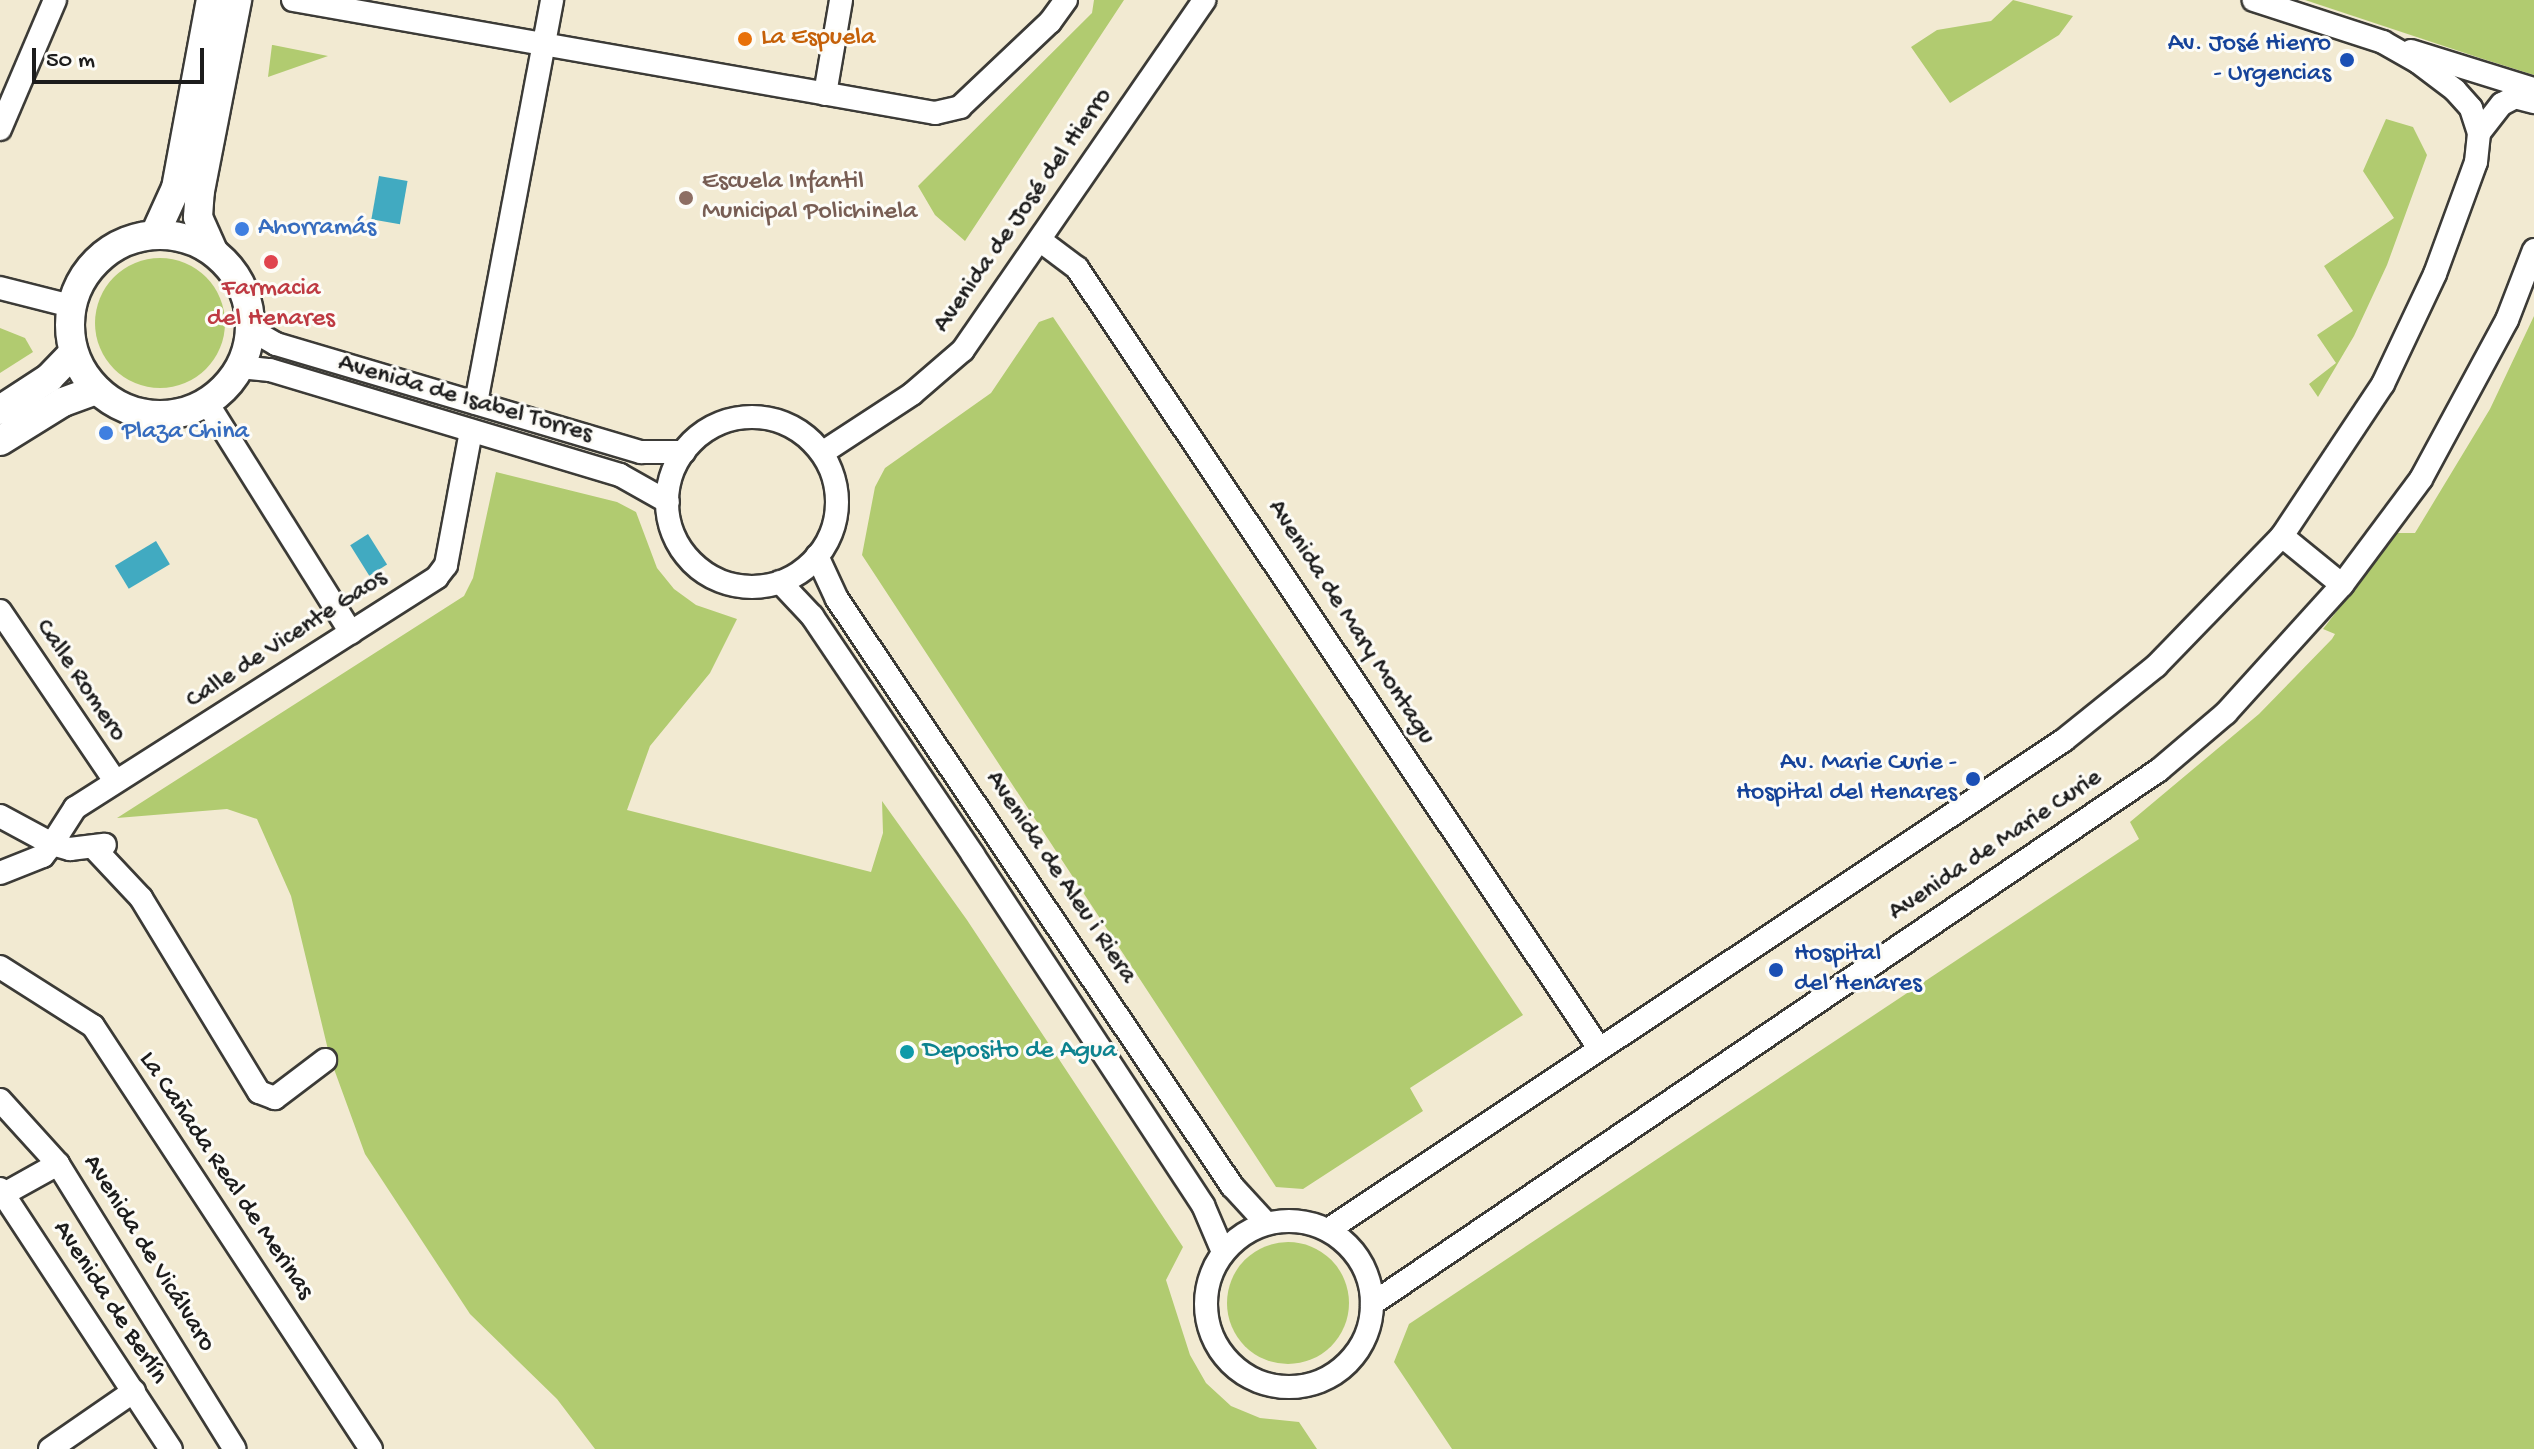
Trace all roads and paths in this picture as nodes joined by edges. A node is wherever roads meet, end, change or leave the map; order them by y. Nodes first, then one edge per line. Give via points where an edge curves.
1 (55, 0) edge
2 (211, 0) edge
3 (221, 0) edge
4 (237, 0) edge
5 (293, 0) edge
6 (552, 0) edge
7 (841, 0) edge
8 (1066, 0) edge
9 (1204, 0) edge
10 (2254, 0) edge
11 (542, 44) junction
12 (2390, 46) junction
13 (2534, 89) edge
14 (825, 94) junction
15 (2534, 102) edge
16 (0, 129) edge
17 (2479, 133) junction
18 (155, 234) junction
19 (1041, 241) junction
20 (2534, 250) edge
21 (213, 251) junction
22 (0, 288) edge
23 (71, 306) junction
24 (250, 329) junction
25 (73, 353) junction
26 (240, 367) junction
27 (96, 390) junction
28 (207, 403) junction
29 (476, 403) junction
30 (0, 410) edge
31 (471, 431) junction
32 (0, 441) edge
33 (684, 452) junction
34 (822, 453) junction
35 (668, 502) junction
36 (2282, 536) junction
37 (817, 556) junction
38 (780, 582) junction
39 (2342, 585) junction
40 (0, 611) edge
41 (351, 633) junction
42 (115, 781) junction
43 (0, 816) edge
44 (52, 844) junction
45 (0, 873) edge
46 (0, 967) edge
47 (1599, 1048) junction
48 (325, 1060) dead end
49 (0, 1100) edge
50 (58, 1164) junction
51 (2, 1191) edge
52 (1266, 1223) junction
53 (1328, 1230) junction
54 (1223, 1252) junction
55 (1372, 1304) junction
56 (134, 1391) junction
57 (50, 1449) edge
58 (171, 1449) edge
59 (235, 1449) edge
60 (371, 1449) edge

1 - 16 street
2 - 18 street via 176,188
3 - 4 street
4 - 21 street via 200,191 198,217
5 - 11 street
6 - 11 street
7 - 14 street
8 - 14 street via 1050,22 960,107 948,112
9 - 19 street, Avenida de José del Hierro
10 - 12 street
11 - 14 street
11 - 29 street
12 - 13 street
12 - 17 street via 2455,90 2471,108
15 - 17 street via 2515,97 2502,104
17 - 36 street, Avenida de Marie Curie via 2476,162 2435,274 2383,384
18 - 21 street via 186,238
18 - 23 street via 101,256
19 - 34 street, Avenida de José del Hierro via 963,350 912,394
19 - 47 street, Avenida de Mary Montagu via 1077,268
20 - 39 street, Avenida de Marie Curie via 2507,320 2453,425
21 - 24 street via 234,273 247,300
22 - 23 street
23 - 25 street
24 - 26 street
24 - 29 street, Avenida de Isabel Torres via 276,344
25 - 27 street
25 - 30 street via 49,378
26 - 28 street
26 - 31 street, Avenida de Isabel Torres via 270,370
27 - 28 street via 137,414 161,416
27 - 32 street via 63,402
28 - 41 street
29 - 33 street, Avenida de Isabel Torres via 641,452
31 - 35 street, Avenida de Isabel Torres via 633,480
31 - 41 street, Calle de Vicente Gaos via 446,565 437,577
33 - 34 street via 721,423 753,417 799,431
33 - 35 street via 672,476
34 - 37 street via 837,505 834,524
35 - 38 street via 677,542 705,572 748,587
36 - 39 street
36 - 47 street, Avenida de Marie Curie via 2156,666 2064,740
37 - 38 street
37 - 52 street, Avenida de Aleu i Riera via 837,599 1223,1173
38 - 54 street via 812,616 973,855 1203,1205
39 - 55 street, Avenida de Marie Curie via 2226,713 2159,770
40 - 42 street, Calle Romero
41 - 42 street, Calle de Vicente Gaos
42 - 44 street, Calle de Vicente Gaos via 75,808
43 - 44 street
44 - 45 street via 35,861
44 - 48 street via 100,847 141,898 259,1092 275,1098
46 - 60 street, La Cañada Real de Merinas via 93,1026
47 - 53 street, Avenida de Marie Curie
49 - 50 street, Avenida de Vicálvaro
50 - 51 street
50 - 59 street, Avenida de Vicálvaro
51 - 56 street, Avenida de Berlín
52 - 53 street via 1308,1222
52 - 54 street
53 - 55 street via 1361,1261
54 - 55 street via 1206,1296 1214,1341 1246,1376 1268,1385 1291,1387 1335,1373 1361,1343
56 - 57 street
56 - 58 street, Avenida de Berlín

